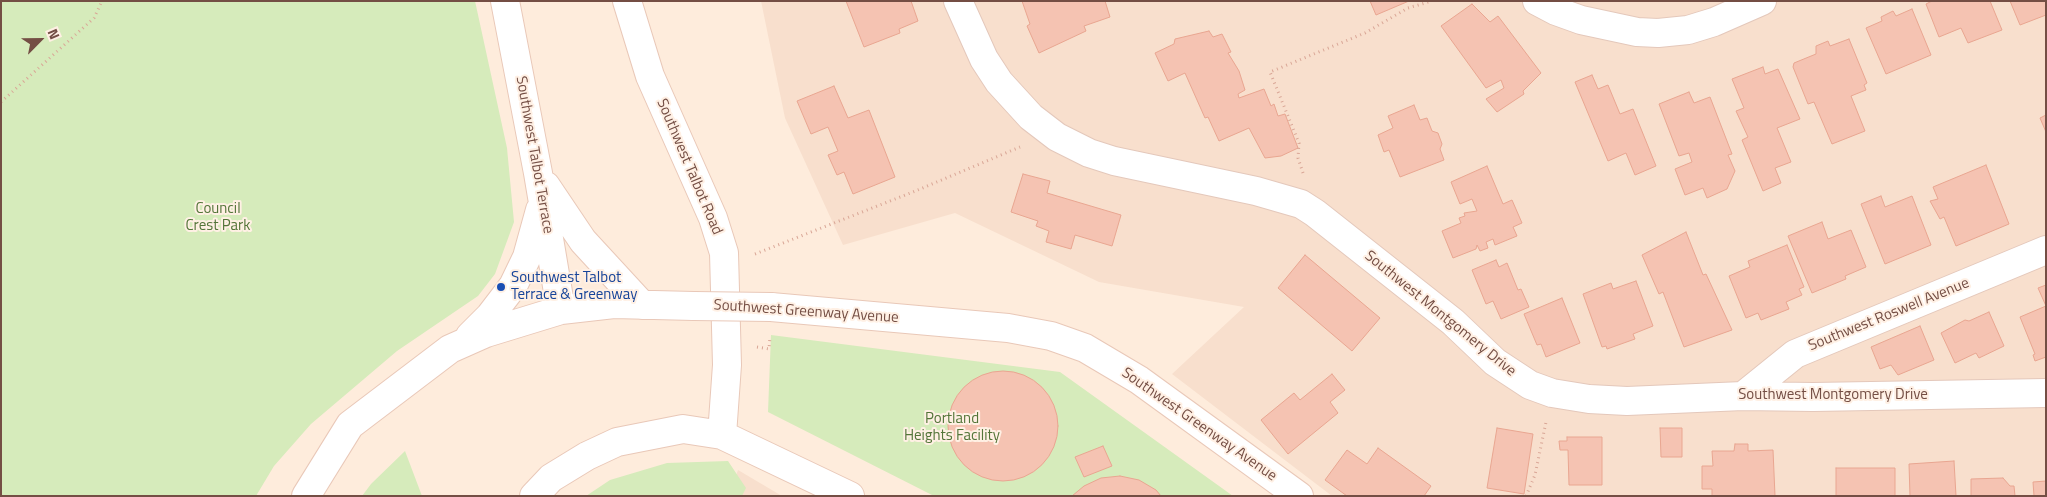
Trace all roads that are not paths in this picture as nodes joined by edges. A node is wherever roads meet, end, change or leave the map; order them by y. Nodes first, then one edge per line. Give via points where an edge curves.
1 (505, 1) edge
2 (627, 1) edge
3 (958, 1) edge
4 (1536, 1) edge
5 (1762, 1) edge
6 (540, 185) junction
7 (2046, 250) edge
8 (642, 305) junction
9 (562, 310) junction
10 (462, 343) junction
11 (2046, 392) edge
12 (1742, 396) junction
13 (722, 435) junction
14 (306, 496) edge
15 (534, 496) edge
16 (850, 496) edge
17 (1299, 496) edge

1 - 6 street, Southwest Talbot Terrace
2 - 13 street, Southwest Talbot Road via 650,76 713,218 726,265 727,365
3 - 12 street, Southwest Montgomery Drive via 984,59 1015,100 1044,128 1071,145 1114,161 1256,191 1301,204 1453,322 1495,362 1530,385 1552,393 1627,401
4 - 5 street via 1581,20 1636,32 1658,33 1688,30 1714,22
6 - 8 street via 583,241
6 - 9 street, Southwest Talbot Terrace
6 - 10 street via 532,243 512,286 490,316
7 - 12 street, Southwest Roswell Avenue via 1795,354
8 - 9 street, Southwest Greenway Avenue via 599,304
8 - 17 street, Southwest Greenway Avenue, bridge via 694,306 771,320 1008,328 1051,336 1077,345 1139,380
9 - 10 street, Southwest Greenway Avenue
10 - 14 street, Southwest Greenway Avenue via 350,425
11 - 12 street, Southwest Montgomery Drive
13 - 15 street via 683,429 617,442 551,478
13 - 16 street

